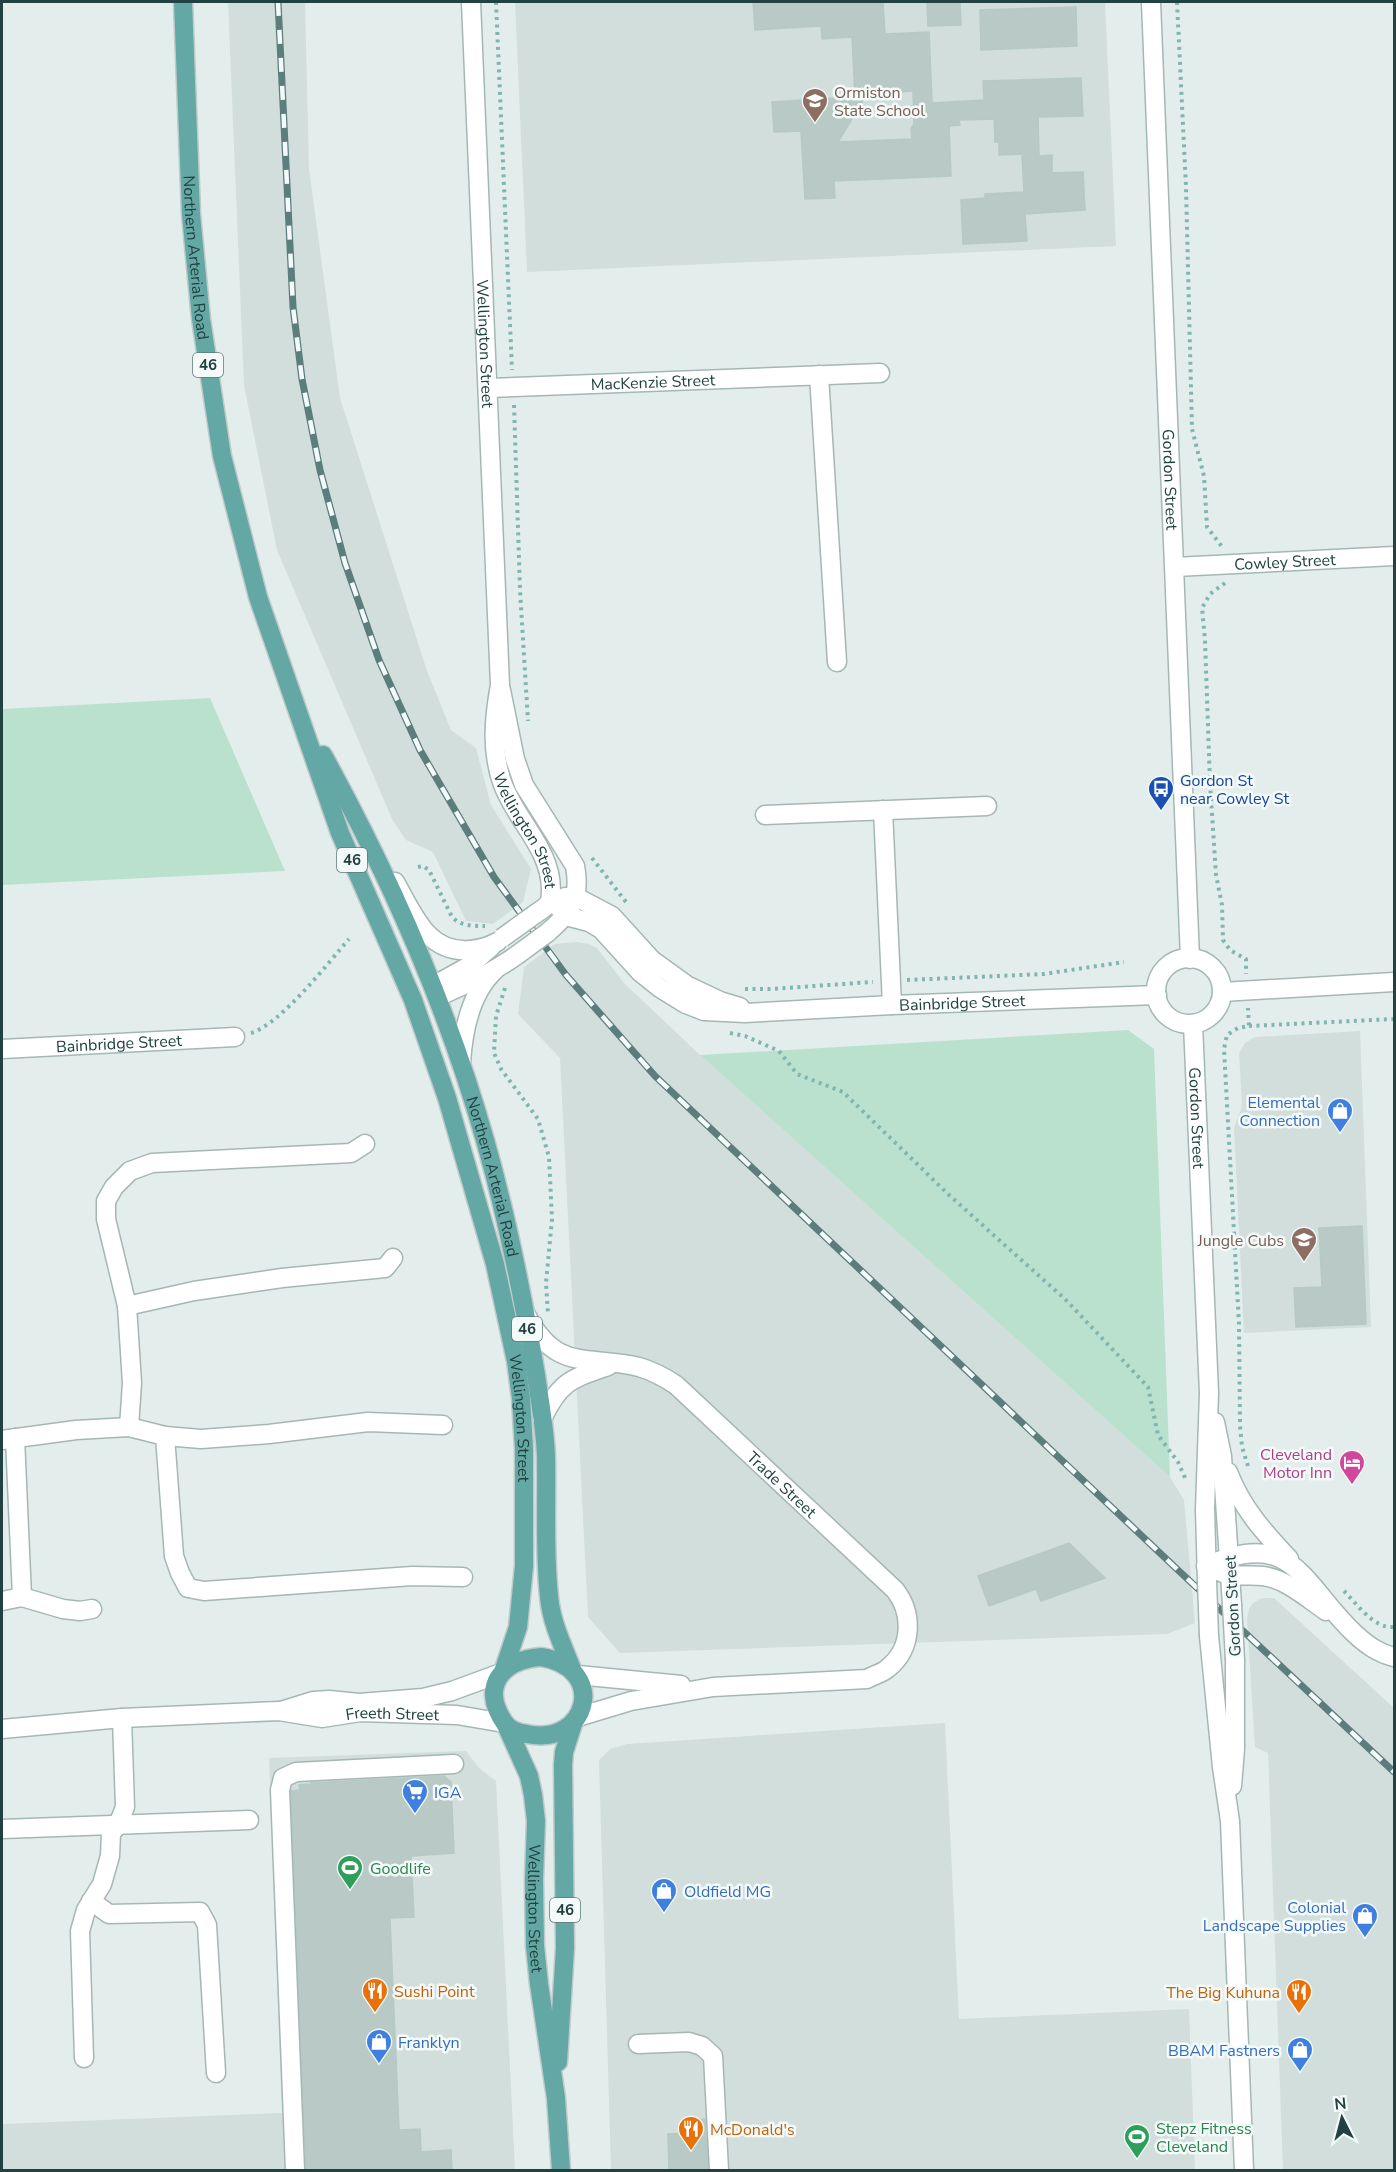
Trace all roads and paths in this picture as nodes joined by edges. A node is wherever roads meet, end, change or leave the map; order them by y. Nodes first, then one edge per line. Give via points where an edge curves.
1 (183, 2) edge
2 (471, 2) edge
3 (496, 2) edge
4 (1150, 2) edge
5 (1177, 2) edge
6 (880, 373) dead end
7 (819, 375) junction
8 (513, 387) junction
9 (488, 388) junction
10 (1223, 552) dead end
11 (1395, 556) edge
12 (1175, 567) junction
13 (1224, 577) dead end
14 (837, 662) dead end
15 (500, 686) junction
16 (301, 716) junction
17 (528, 728) dead end
18 (339, 784) junction
19 (987, 806) dead end
20 (884, 810) junction
21 (765, 815) dead end
22 (586, 850) dead end
23 (418, 867) dead end
24 (575, 897) junction
25 (551, 898) junction
26 (629, 906) dead end
27 (566, 916) junction
28 (498, 935) junction
29 (349, 939) dead end
30 (1190, 959) junction
31 (1124, 962) dead end
32 (1246, 972) dead end
33 (501, 977) junction
34 (891, 981) junction
35 (1395, 982) edge
36 (736, 988) dead end
37 (435, 991) junction
38 (1222, 992) junction
39 (1157, 994) junction
40 (413, 1000) junction
41 (892, 1005) junction
42 (1248, 1007) dead end
43 (769, 1012) junction
44 (1395, 1018) edge
45 (1193, 1024) junction
46 (1249, 1026) junction
47 (722, 1031) dead end
48 (235, 1037) joint
49 (2, 1049) edge
50 (461, 1063) junction
51 (364, 1144) dead end
52 (393, 1258) dead end
53 (127, 1306) junction
54 (524, 1312) junction
55 (548, 1316) dead end
56 (612, 1364) junction
57 (1209, 1394) junction
58 (542, 1419) junction
59 (442, 1425) dead end
60 (129, 1427) junction
61 (165, 1436) junction
62 (8, 1439) edge
63 (1222, 1456) junction
64 (1250, 1474) dead end
65 (1187, 1483) dead end
66 (1230, 1556) junction
67 (1296, 1567) junction
68 (1206, 1573) junction
69 (1231, 1576) junction
70 (464, 1577) dead end
71 (1337, 1585) dead end
72 (22, 1597) junction
73 (2, 1601) edge
74 (92, 1609) dead end
75 (1335, 1615) junction
76 (1395, 1627) edge
77 (1395, 1658) edge
78 (502, 1671) junction
79 (575, 1672) junction
80 (712, 1687) junction
81 (279, 1711) junction
82 (2, 1716) edge
83 (122, 1718) junction
84 (575, 1720) junction
85 (505, 1724) junction
86 (2, 1729) edge
87 (454, 1764) dead end
88 (249, 1820) dead end
89 (1230, 1821) junction
90 (118, 1825) junction
91 (2, 1829) edge
92 (91, 1901) junction
93 (645, 2044) dead end
94 (84, 2058) dead end
95 (216, 2073) dead end
96 (556, 2097) junction
97 (295, 2170) edge
98 (561, 2170) edge
99 (719, 2170) edge
100 (1244, 2170) edge

1 - 16 main road, Northern Arterial Road / 46 via 191,214 201,319 222,456 258,597
2 - 9 street, Wellington Street
3 - 8 path
4 - 12 street, Gordon Street
5 - 10 path via 1192,429 1204,476 1207,527
6 - 7 street, MacKenzie Street
7 - 8 street, MacKenzie Street
7 - 14 street
8 - 9 street, MacKenzie Street
8 - 17 path
9 - 15 street, Wellington Street
11 - 12 street, Cowley Street
12 - 30 street, Gordon Street
13 - 32 path via 1225,583 1210,594 1202,608 1210,783 1223,940 1230,950 1246,959
15 - 24 street, Wellington Street via 524,785 575,866
15 - 25 street, Wellington Street via 494,731 496,759 508,797 545,856
16 - 18 main road, Northern Arterial Road / 46
16 - 40 main road, Northern Arterial Road / 46 via 340,833
18 - 28 street via 425,933 440,945 462,951 479,949
18 - 37 main road, Northern Arterial Road / 46
19 - 20 street
20 - 21 street
20 - 34 street
22 - 26 path
23 - 28 path via 429,870 458,923
24 - 25 street
24 - 27 street, Wellington Street
24 - 43 street, Bainbridge Street via 612,916 652,960 688,986 720,1001
25 - 27 street
25 - 28 street, Wellington Street, bridge via 534,915
27 - 33 street, Wellington Street, bridge via 517,955
27 - 43 street, Bainbridge Street via 601,929 640,972 686,1004 718,1013
28 - 37 street, Wellington Street via 469,966
29 - 48 path via 310,985 263,1029
30 - 38 street via 1209,965 1221,982
30 - 39 street via 1175,962 1163,972
31 - 34 path via 1044,974
33 - 37 street, Wellington Street
33 - 50 street via 479,990 462,1042
33 - 55 path via 494,1053 535,1113 547,1149 552,1219
34 - 36 path
34 - 41 street
35 - 38 street
37 - 40 main road
37 - 50 main road, Northern Arterial Road / 46
38 - 45 street via 1210,1017
39 - 41 street, Bainbridge Street
39 - 45 street via 1168,1017
40 - 78 main road, Wellington Street / 46 via 483,1222 518,1375 524,1449 524,1566 518,1627
41 - 43 street, Bainbridge Street
42 - 46 path
44 - 46 path
45 - 57 street, Gordon Street
46 - 64 path via 1227,1035 1224,1049 1239,1324 1240,1426
47 - 65 path via 746,1036 779,1051 797,1074 843,1092 1065,1299 1148,1387 1158,1435 1178,1462
48 - 49 street, Bainbridge Street
50 - 54 main road, Northern Arterial Road / 46 via 492,1168
51 - 53 street via 351,1153 152,1163 130,1171 106,1201 106,1219
52 - 53 street via 385,1268 260,1281
53 - 60 street via 132,1383
54 - 56 street, Trade Street via 534,1330 555,1351 579,1360
54 - 58 main road, Northern Arterial Road / 46
56 - 58 street, Trade Street via 566,1383 551,1400
56 - 80 street, Trade Street via 654,1372 676,1385 903,1600 908,1631 905,1645 887,1669 867,1679
57 - 63 street, Gordon Street
57 - 68 street, Gordon Street
58 - 79 main road, Northern Arterial Road / 46 via 549,1597 556,1630
59 - 61 street via 368,1422 269,1434
60 - 61 street
60 - 62 street
61 - 70 street via 174,1556 188,1588 204,1591 412,1576
62 - 72 street
63 - 66 street, Gordon Street
63 - 67 street via 1244,1506
66 - 67 street via 1269,1554
66 - 68 street
66 - 69 street, Gordon Street
67 - 75 street
68 - 69 street
68 - 89 street, Gordon Street, bridge via 1209,1636
69 - 75 street via 1263,1576 1285,1583
69 - 89 street, Gordon Street, bridge via 1235,1749
71 - 76 path via 1375,1621 1387,1628
72 - 73 street
72 - 74 street via 63,1609
75 - 77 street via 1372,1648
78 - 79 main road via 520,1659 541,1657 560,1661
78 - 81 street, Freeth Street via 423,1698 359,1703 313,1701
78 - 85 main road, 46 via 494,1699
79 - 80 street via 628,1681
79 - 84 main road, 46 via 583,1698
80 - 84 street via 631,1701
81 - 83 street, Freeth Street
81 - 85 street, Freeth Street via 322,1718 360,1712 457,1715
82 - 83 street, Freeth Street
83 - 86 street, Freeth Street
83 - 90 street via 125,1807
84 - 85 main road via 546,1736 524,1734
84 - 96 main road, Wellington Street / 46 via 562,1765 565,1948
85 - 96 main road, Wellington Street / 46 via 533,1795 535,1946
87 - 97 street via 296,1772 284,1778 280,1790
88 - 90 street
89 - 100 street, Gordon Street
90 - 91 street
90 - 92 street via 111,1833 110,1856 102,1884
92 - 94 street via 80,1931
92 - 95 street via 109,1914 200,1912 207,1925
93 - 99 street via 688,2042 702,2046 713,2056
96 - 98 main road, Wellington Street / 46

